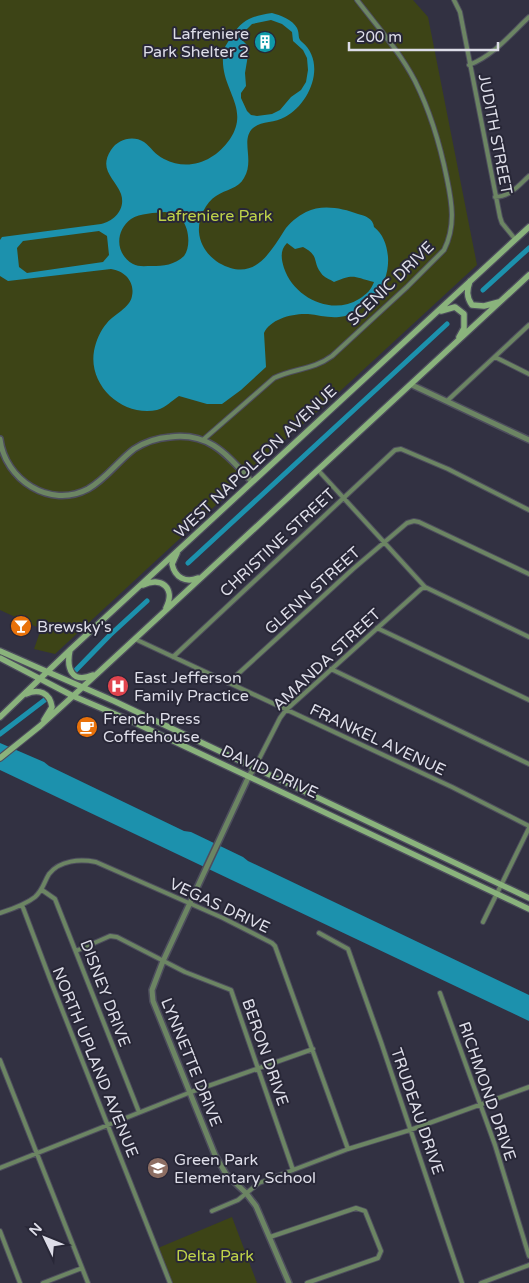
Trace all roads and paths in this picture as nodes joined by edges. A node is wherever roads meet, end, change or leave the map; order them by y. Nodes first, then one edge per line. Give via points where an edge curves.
1 (357, 0) edge
2 (456, 1) edge
3 (529, 18) edge
4 (470, 65) junction
5 (529, 176) edge
6 (495, 197) junction
7 (529, 227) edge
8 (515, 239) junction
9 (529, 275) edge
10 (470, 281) junction
11 (500, 302) junction
12 (436, 312) junction
13 (529, 325) edge
14 (455, 344) junction
15 (495, 357) junction
16 (529, 374) edge
17 (412, 385) junction
18 (447, 401) junction
19 (204, 439) junction
20 (0, 440) edge
21 (529, 440) edge
22 (318, 470) junction
23 (252, 482) junction
24 (343, 497) junction
25 (529, 510) edge
26 (385, 542) junction
27 (179, 549) junction
28 (529, 574) edge
29 (204, 575) junction
30 (138, 587) junction
31 (426, 587) junction
32 (165, 612) junction
33 (377, 628) junction
34 (529, 637) edge
35 (135, 638) junction
36 (70, 650) junction
37 (0, 651) edge
38 (173, 657) junction
39 (0, 658) edge
40 (332, 669) junction
41 (48, 671) junction
42 (98, 672) junction
43 (40, 679) junction
44 (228, 683) junction
45 (82, 688) junction
46 (23, 696) junction
47 (74, 696) junction
48 (529, 700) edge
49 (286, 710) junction
50 (0, 717) edge
51 (40, 726) junction
52 (0, 758) edge
53 (529, 764) edge
54 (255, 767) junction
55 (249, 776) junction
56 (379, 827) junction
57 (529, 827) edge
58 (375, 836) junction
59 (206, 870) joint
60 (501, 885) junction
61 (42, 890) junction
62 (497, 893) junction
63 (529, 898) edge
64 (190, 904) junction
65 (22, 905) junction
66 (529, 909) edge
67 (0, 913) edge
68 (483, 922) dead end
69 (319, 933) dead end
70 (76, 951) junction
71 (163, 961) junction
72 (440, 992) dead end
73 (313, 1049) junction
74 (0, 1060) edge
75 (258, 1069) junction
76 (529, 1087) edge
77 (191, 1092) junction
78 (480, 1105) junction
79 (139, 1112) junction
80 (108, 1125) junction
81 (410, 1130) junction
82 (348, 1149) junction
83 (36, 1153) junction
84 (0, 1168) edge
85 (293, 1170) junction
86 (246, 1193) junction
87 (212, 1211) dead end
88 (0, 1231) edge
89 (270, 1237) junction
90 (529, 1256) edge
91 (529, 1265) edge
92 (82, 1268) junction
93 (20, 1283) edge
94 (43, 1283) edge
95 (88, 1283) edge
96 (170, 1283) edge
97 (289, 1283) edge
98 (307, 1283) edge
99 (462, 1283) edge
100 (481, 1283) edge

1 - 19 street, SCENIC DRIVE via 399,56 430,114 453,213 448,242 407,287 332,356 321,364 274,378
2 - 4 street, JUDITH STREET
3 - 4 street via 495,49
4 - 6 street, JUDITH STREET
5 - 6 street via 503,197
6 - 8 street, JUDITH STREET via 502,223
7 - 8 main road, WEST NAPOLEON AVENUE
8 - 10 main road, WEST NAPOLEON AVENUE
9 - 11 main road
10 - 11 main road via 467,292 472,305
10 - 12 main road, WEST NAPOLEON AVENUE
11 - 14 main road
12 - 14 main road via 455,307 464,314 464,328
12 - 23 main road, WEST NAPOLEON AVENUE
13 - 15 street
14 - 17 main road
15 - 16 street
15 - 18 street
17 - 18 street
17 - 22 main road
18 - 21 street
19 - 20 street via 183,436 150,441 135,449 87,490 56,494 36,489 18,477 5,460
19 - 23 street via 224,452
22 - 24 street
22 - 29 main road
23 - 27 main road, WEST NAPOLEON AVENUE
24 - 25 street, CHRISTINE STREET via 393,452 401,449
24 - 26 street
24 - 38 street, CHRISTINE STREET
26 - 28 street, GLENN STREET via 407,523 416,522
26 - 31 street
26 - 44 street, GLENN STREET
27 - 29 main road via 172,564 178,577 192,580
27 - 30 main road, WEST NAPOLEON AVENUE
29 - 32 main road
30 - 32 main road via 156,581 166,586 170,597
30 - 36 main road, WEST NAPOLEON AVENUE
31 - 33 street, AMANDA STREET
31 - 34 street
32 - 35 main road
33 - 40 street, AMANDA STREET
33 - 48 street
35 - 38 street, FRANKEL AVENUE
35 - 42 main road
36 - 41 main road, WEST NAPOLEON AVENUE
36 - 42 main road via 67,660 71,673 86,678
37 - 41 main road, DAVID DRIVE
38 - 44 street, FRANKEL AVENUE
39 - 43 main road, DAVID DRIVE
40 - 49 street, AMANDA STREET
40 - 53 street
41 - 43 main road, WEST NAPOLEON AVENUE
41 - 45 main road, DAVID DRIVE
42 - 45 main road
43 - 46 main road, WEST NAPOLEON AVENUE
43 - 47 main road, DAVID DRIVE
44 - 49 street, FRANKEL AVENUE
45 - 47 main road
45 - 54 main road, DAVID DRIVE
46 - 50 main road, WEST NAPOLEON AVENUE
46 - 51 main road via 38,691 44,692 51,700 52,707
47 - 51 main road
47 - 55 main road, DAVID DRIVE
49 - 54 street, AMANDA STREET
49 - 57 street, FRANKEL AVENUE via 452,787
51 - 52 main road
54 - 55 street, AMANDA STREET
54 - 56 main road, DAVID DRIVE
55 - 58 main road, DAVID DRIVE
55 - 59 street, AMANDA STREET
56 - 58 main road
56 - 60 main road, DAVID DRIVE
57 - 60 street
58 - 62 main road, DAVID DRIVE
59 - 64 street, LYNNETTE DRIVE
60 - 62 street
60 - 63 main road, DAVID DRIVE
61 - 64 street, VEGAS DRIVE via 50,873 59,865 86,860
61 - 65 street, VEGAS DRIVE
61 - 70 street, DISNEY DRIVE via 55,899
62 - 66 main road, DAVID DRIVE
62 - 68 street
64 - 71 street, LYNNETTE DRIVE
64 - 73 street, VEGAS DRIVE via 275,946
65 - 67 street, VEGAS DRIVE
65 - 80 street, NORTH UPLAND AVENUE
69 - 81 street, TRUDEAU DRIVE via 348,949
70 - 71 street, BERON DRIVE via 110,936
70 - 79 street, DISNEY DRIVE
71 - 75 street, BERON DRIVE via 231,990
71 - 77 street, LYNNETTE DRIVE via 152,990 153,1001
72 - 78 street, RICHMOND DRIVE
73 - 75 street
73 - 82 street, VEGAS DRIVE
74 - 83 street
75 - 77 street
75 - 85 street, BERON DRIVE
76 - 78 street
77 - 79 street
77 - 86 street, LYNNETTE DRIVE via 215,1156 226,1174
78 - 81 street
78 - 90 street, RICHMOND DRIVE
79 - 80 street
80 - 83 street
80 - 96 street, NORTH UPLAND AVENUE
81 - 82 street
81 - 99 street, TRUDEAU DRIVE
82 - 85 street
83 - 84 street
83 - 92 street
85 - 86 street via 259,1183
86 - 87 street
86 - 89 street, LYNNETTE DRIVE via 256,1206
88 - 93 street
89 - 97 street, LYNNETTE DRIVE
89 - 98 street via 356,1208 365,1211 381,1251 378,1258
91 - 100 street
92 - 94 street
92 - 95 street

